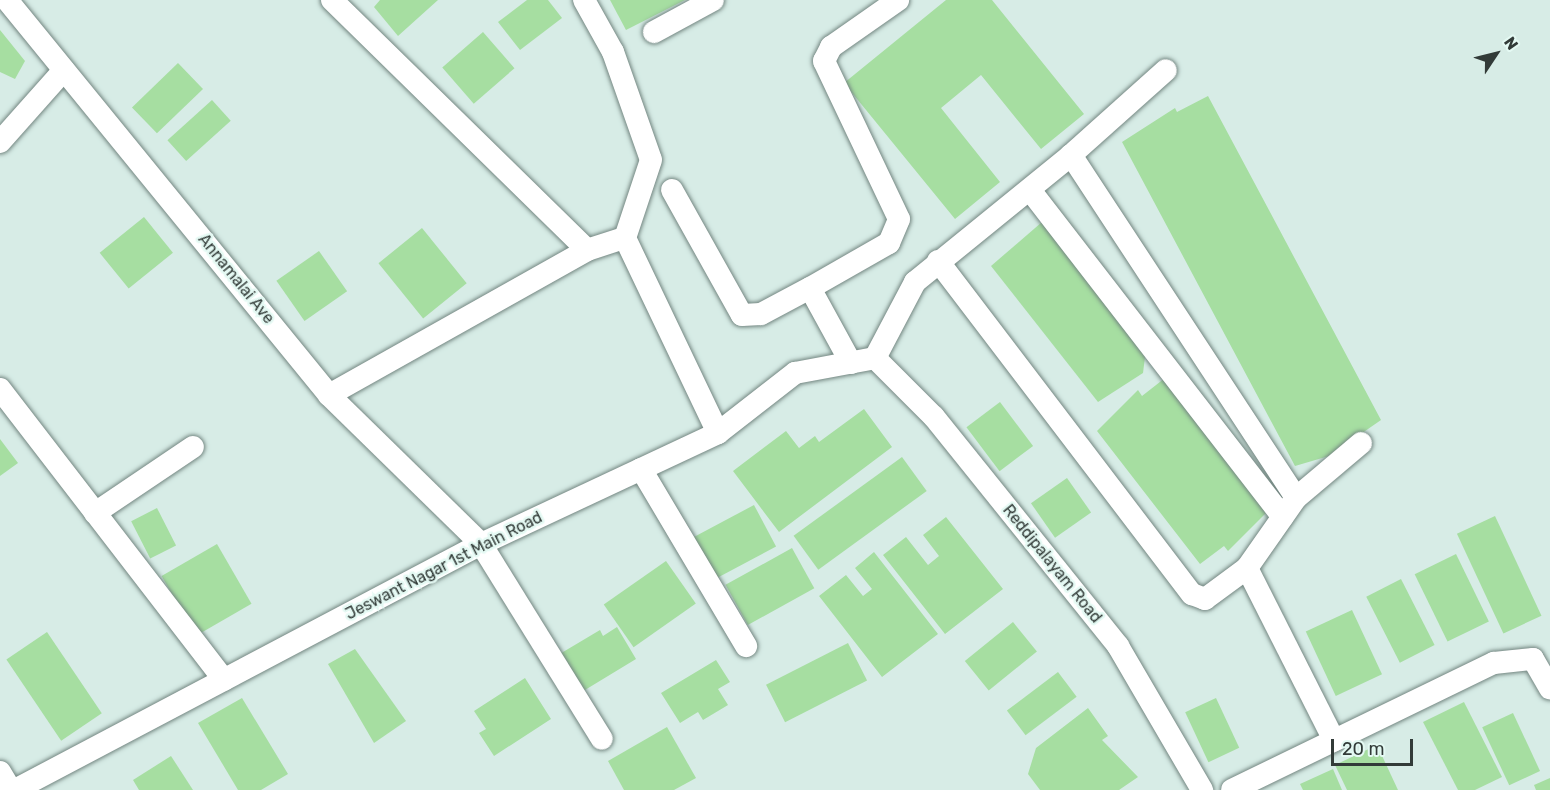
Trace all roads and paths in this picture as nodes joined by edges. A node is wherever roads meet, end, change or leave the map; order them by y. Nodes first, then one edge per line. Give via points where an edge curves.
1 (7, 0) edge
2 (332, 0) edge
3 (584, 0) edge
4 (713, 0) edge
5 (898, 0) edge
6 (654, 32) dead end
7 (1166, 69) dead end
8 (64, 70) junction
9 (0, 142) edge
10 (1071, 155) junction
11 (672, 190) dead end
12 (1030, 190) junction
13 (625, 238) junction
14 (587, 250) junction
15 (938, 261) junction
16 (810, 288) junction
17 (874, 358) junction
18 (851, 363) junction
19 (0, 389) edge
20 (329, 394) junction
21 (718, 433) junction
22 (1360, 443) dead end
23 (193, 447) dead end
24 (642, 469) junction
25 (1296, 498) junction
26 (95, 513) junction
27 (1283, 517) junction
28 (481, 544) junction
29 (1247, 568) junction
30 (746, 646) dead end
31 (224, 680) junction
32 (1550, 688) edge
33 (602, 739) dead end
34 (1335, 740) junction
35 (0, 772) edge
36 (13, 790) edge
37 (1202, 790) edge
38 (1232, 790) edge

1 - 8 street, Annamalai Ave
2 - 14 street
3 - 13 street via 613,52 651,160
4 - 6 street
5 - 16 street via 831,47 824,61 900,228 889,243
7 - 10 street
8 - 9 street
8 - 20 street, Annamalai Ave
10 - 12 street
10 - 25 street
11 - 16 street via 742,315 761,314
12 - 15 street
12 - 27 street
13 - 14 street
13 - 21 street
14 - 20 street
15 - 17 street via 897,308
15 - 29 street via 1192,594 1205,599
16 - 18 street
17 - 18 street, Jeswant Nagar 1st Main Road
17 - 37 street, Reddipalayam Road via 934,417 1118,646
18 - 21 street, Jeswant Nagar 1st Main Road via 795,373
19 - 26 street
20 - 28 street, Annamalai Ave
21 - 24 street, Jeswant Nagar 1st Main Road
22 - 25 street
23 - 26 street
24 - 28 street, Jeswant Nagar 1st Main Road
24 - 30 street
25 - 27 street
26 - 31 street
27 - 29 street
28 - 31 street, Jeswant Nagar 1st Main Road
28 - 33 street, Annamalai Ave
29 - 34 street
31 - 36 street, Jeswant Nagar 1st Main Road
32 - 34 street via 1533,659 1494,663
34 - 38 street
35 - 36 street

